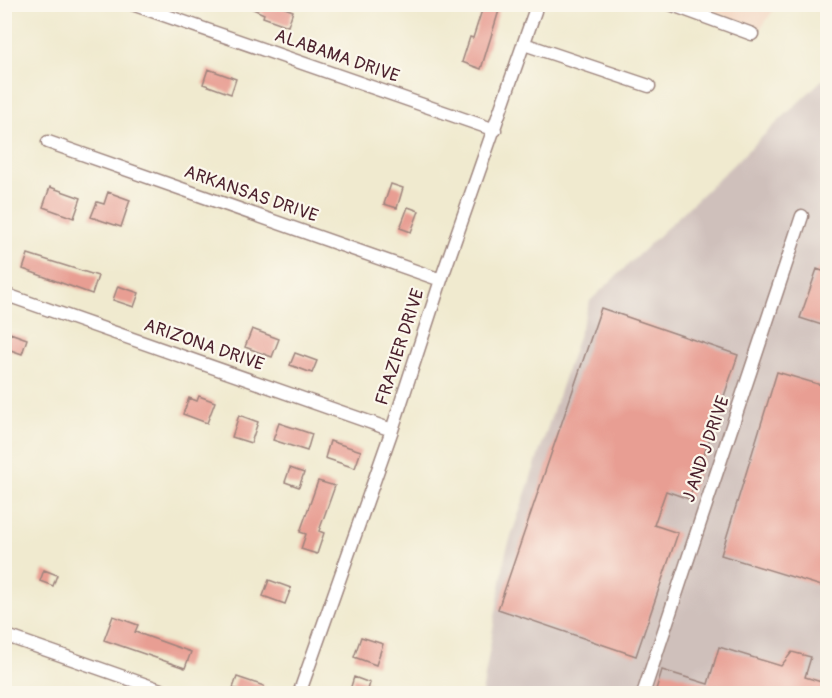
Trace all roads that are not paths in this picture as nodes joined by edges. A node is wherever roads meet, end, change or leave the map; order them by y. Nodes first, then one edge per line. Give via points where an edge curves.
1 (132, 4) edge
2 (670, 4) edge
3 (535, 11) dead end
4 (752, 34) dead end
5 (524, 44) junction
6 (649, 86) dead end
7 (495, 130) junction
8 (48, 142) dead end
9 (802, 216) dead end
10 (441, 280) junction
11 (4, 294) edge
12 (392, 430) junction
13 (4, 635) edge
14 (172, 693) edge
15 (299, 693) edge
16 (643, 693) edge

1 - 7 street, ALABAMA DRIVE
2 - 4 street
3 - 5 street, FRAZIER DRIVE
5 - 6 street
5 - 7 street, FRAZIER DRIVE
7 - 10 street, FRAZIER DRIVE
8 - 10 street, ARKANSAS DRIVE
9 - 16 street, J AND J DRIVE
10 - 12 street, FRAZIER DRIVE
11 - 12 street, ARIZONA DRIVE
12 - 15 street, FRAZIER DRIVE
13 - 14 street

